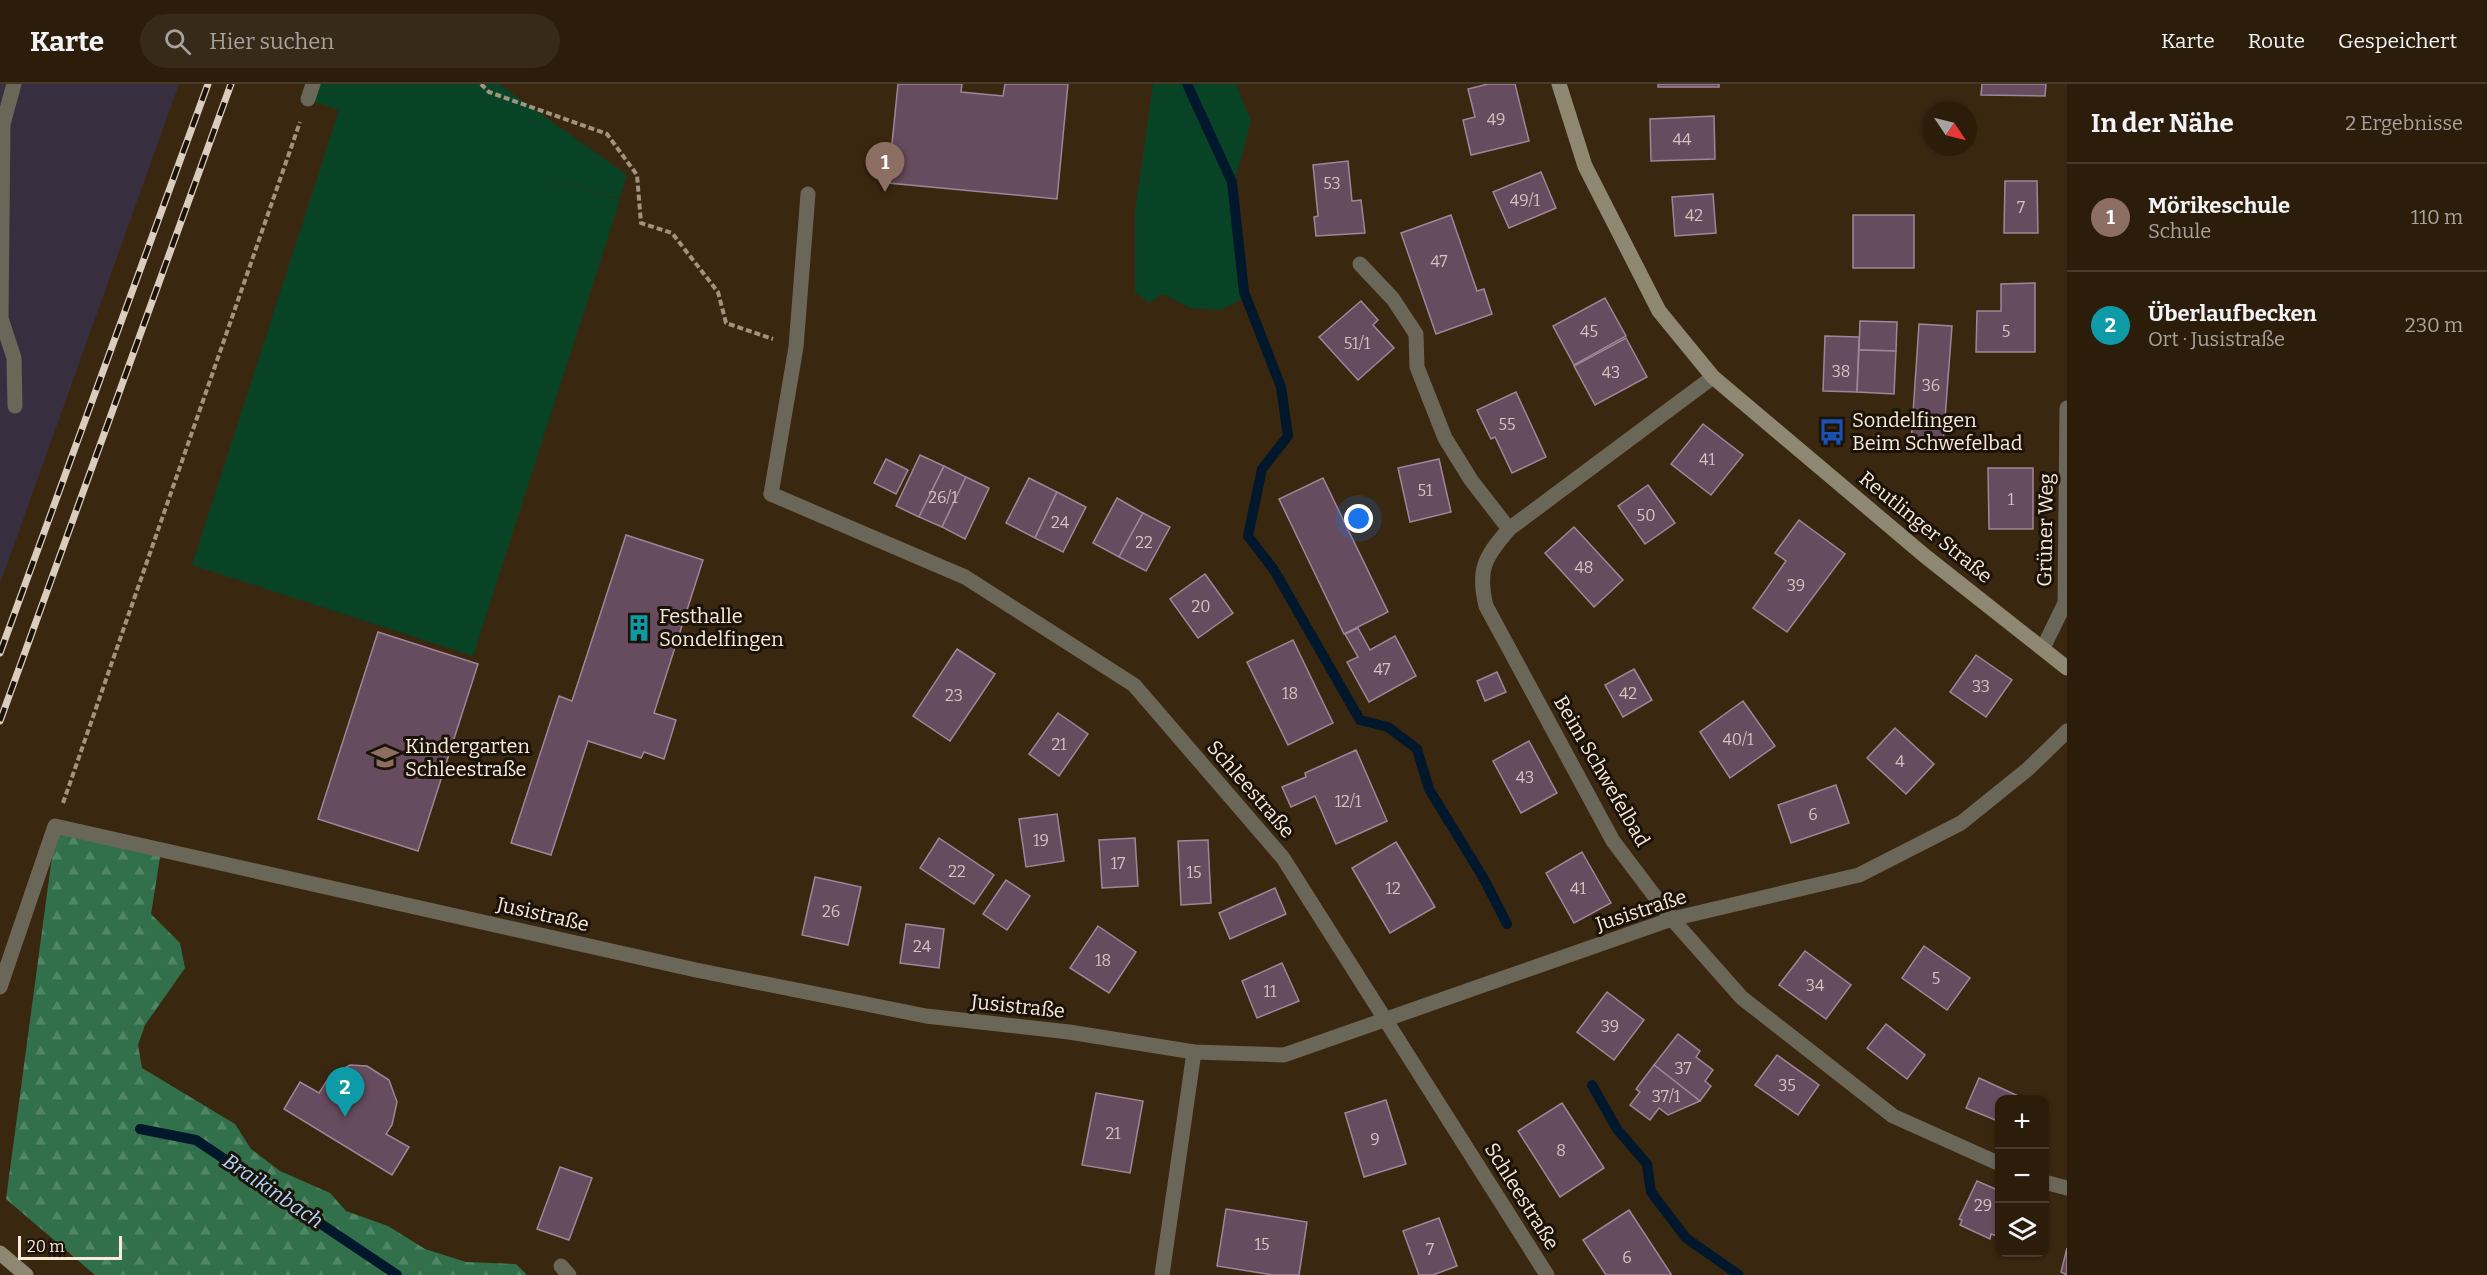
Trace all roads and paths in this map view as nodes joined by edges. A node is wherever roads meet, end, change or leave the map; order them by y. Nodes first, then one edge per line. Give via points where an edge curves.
1 (14, 84) edge
2 (481, 84) edge
3 (1559, 84) edge
4 (310, 91) edge
5 (808, 194) dead end
6 (1360, 264) dead end
7 (796, 346) junction
8 (1713, 377) junction
9 (15, 405) dead end
10 (2067, 408) edge
11 (1509, 529) junction
12 (2043, 648) junction
13 (2067, 668) edge
14 (2067, 731) edge
15 (55, 826) junction
16 (1672, 920) junction
17 (0, 987) edge
18 (1386, 1021) junction
19 (1194, 1052) junction
20 (1995, 1162) edge
21 (2049, 1183) edge
22 (2067, 1188) edge
23 (0, 1253) edge
24 (26, 1275) edge
25 (1162, 1275) edge
26 (1547, 1275) edge

1 - 9 street via 3,124 1,318 14,357
2 - 7 path via 489,92 607,134 637,175 641,223 672,233 718,292 726,323
3 - 8 main road, Reutlinger Straße via 1585,166 1659,311
4 - 15 path
5 - 7 street
6 - 11 street via 1393,299 1416,334 1417,368 1446,438 1471,480
7 - 18 street, Schleestraße via 771,494 965,577 1134,685 1283,858
8 - 11 street, Beim Schwefelbad
8 - 12 main road, Reutlinger Straße via 1925,556
10 - 12 street, Grüner Weg via 2065,603
11 - 16 street, Beim Schwefelbad via 1483,565 1481,584 1486,606 1613,841
12 - 13 main road, Reutlinger Straße
14 - 16 street, Jusistraße via 2028,769 1961,823 1859,875
15 - 17 street
15 - 19 street, Jusistraße via 696,970 914,1014 1069,1032
16 - 18 street, Jusistraße
16 - 20 street, Beim Schwefelbad via 1742,998 1893,1116
18 - 19 street, Jusistraße via 1284,1055
18 - 26 street, Schleestraße
19 - 25 street
21 - 22 street
23 - 24 main road

